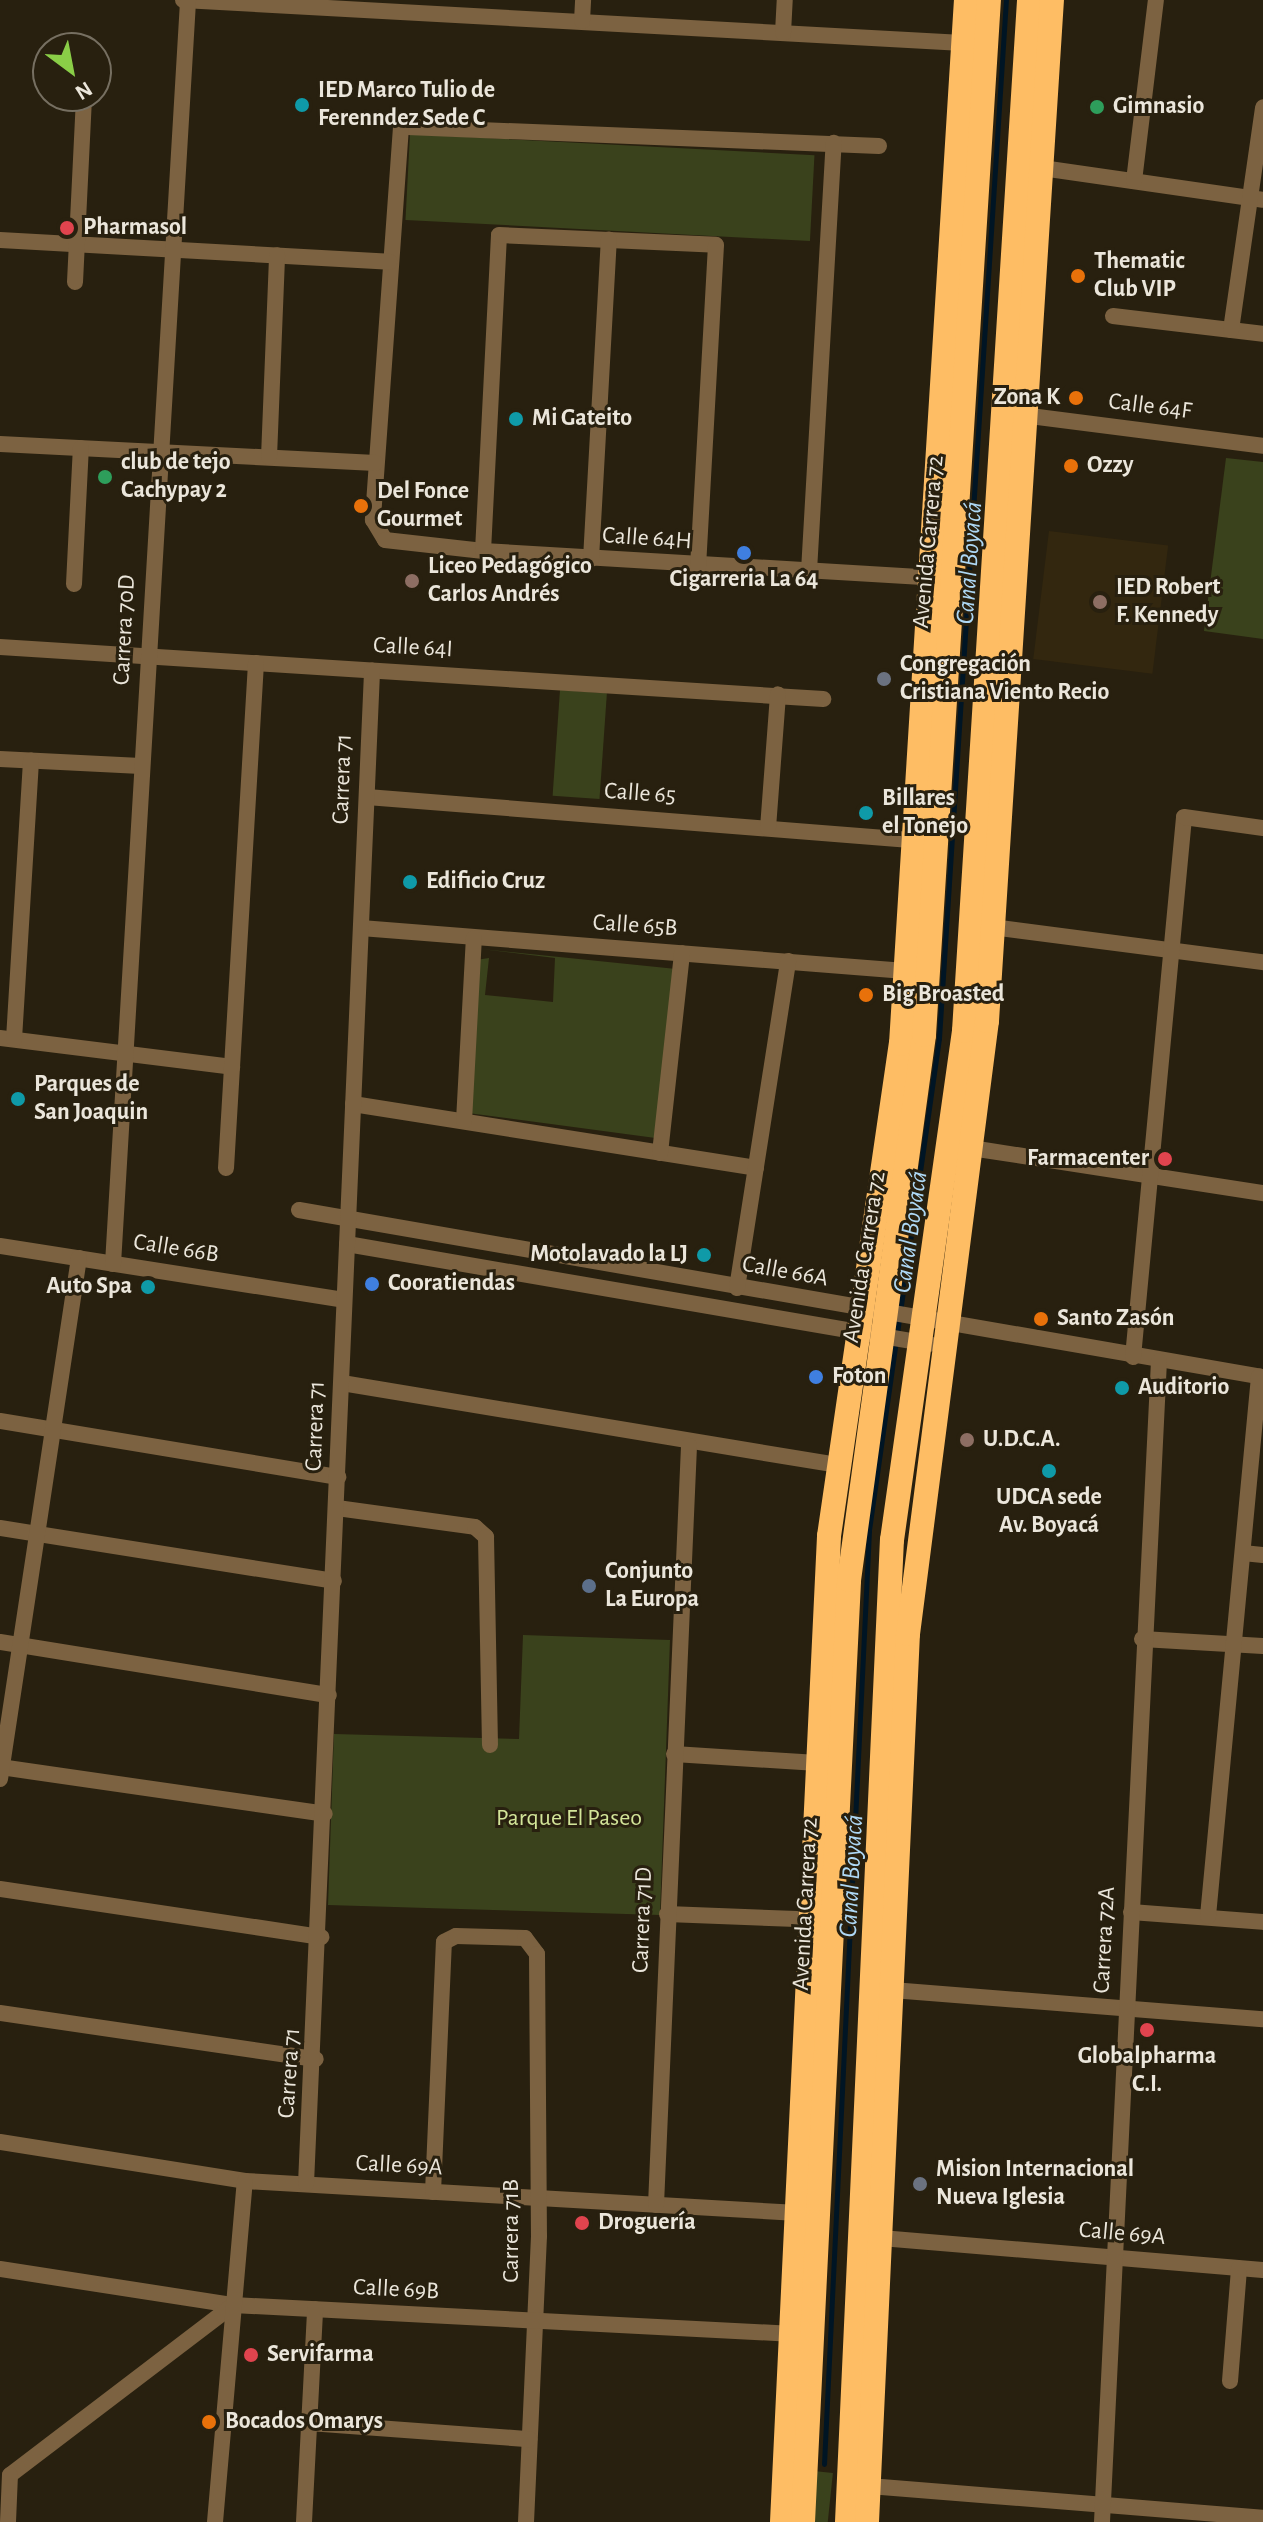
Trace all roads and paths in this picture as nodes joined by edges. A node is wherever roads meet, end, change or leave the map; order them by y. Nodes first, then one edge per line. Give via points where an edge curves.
1 (186, 0) edge
2 (583, 0) edge
3 (785, 0) edge
4 (966, 0) edge
5 (989, 0) edge
6 (1029, 0) edge
7 (1052, 0) edge
8 (1156, 0) edge
9 (385, 5) edge
10 (582, 21) junction
11 (783, 33) junction
12 (1027, 33) junction
13 (963, 43) junction
14 (1047, 76) junction
15 (1263, 107) edge
16 (83, 112) edge
17 (834, 143) junction
18 (879, 146) dead end
19 (1042, 168) junction
20 (1134, 181) junction
21 (1256, 199) edge
22 (0, 240) edge
23 (609, 240) junction
24 (77, 246) junction
25 (172, 251) junction
26 (277, 255) junction
27 (389, 262) junction
28 (75, 282) dead end
29 (950, 290) junction
30 (1113, 316) dead end
31 (972, 325) junction
32 (1231, 330) junction
33 (1263, 334) edge
34 (1030, 416) junction
35 (0, 444) edge
36 (1263, 446) edge
37 (81, 448) junction
38 (159, 452) junction
39 (269, 457) junction
40 (376, 463) junction
41 (483, 551) junction
42 (591, 559) junction
43 (698, 567) junction
44 (809, 571) junction
45 (931, 578) junction
46 (74, 584) dead end
47 (1012, 630) junction
48 (0, 647) edge
49 (147, 656) junction
50 (256, 663) junction
51 (985, 664) junction
52 (372, 670) junction
53 (944, 691) junction
54 (778, 694) junction
55 (823, 699) dead end
56 (918, 726) junction
57 (978, 750) junction
58 (0, 759) edge
59 (31, 761) junction
60 (141, 766) junction
61 (996, 792) junction
62 (367, 797) junction
63 (768, 828) junction
64 (1263, 828) edge
65 (910, 840) junction
66 (992, 927) junction
67 (361, 928) junction
68 (474, 938) junction
69 (1169, 947) junction
70 (682, 953) junction
71 (788, 961) junction
72 (1263, 962) edge
73 (905, 971) junction
74 (7, 1038) edge
75 (125, 1055) junction
76 (232, 1067) junction
77 (353, 1104) junction
78 (464, 1121) junction
79 (971, 1148) junction
80 (660, 1153) junction
81 (226, 1168) dead end
82 (756, 1168) junction
83 (1149, 1175) junction
84 (1263, 1193) edge
85 (299, 1210) dead end
86 (348, 1219) junction
87 (347, 1244) junction
88 (0, 1246) edge
89 (79, 1258) junction
90 (113, 1264) junction
91 (737, 1288) junction
92 (344, 1300) junction
93 (879, 1324) junction
94 (925, 1332) junction
95 (1133, 1357) junction
96 (1159, 1361) junction
97 (1261, 1376) edge
98 (342, 1383) junction
99 (0, 1421) edge
100 (53, 1430) junction
101 (689, 1446) junction
102 (1258, 1458) edge
103 (826, 1463) dead end
104 (338, 1477) junction
105 (337, 1508) junction
106 (0, 1528) edge
107 (37, 1534) junction
108 (1243, 1553) junction
109 (1263, 1555) edge
110 (334, 1581) junction
111 (1142, 1639) junction
112 (0, 1642) edge
113 (1236, 1643) junction
114 (20, 1645) junction
115 (1263, 1646) edge
116 (329, 1695) junction
117 (490, 1745) dead end
118 (674, 1754) junction
119 (818, 1763) junction
120 (1, 1771) edge
121 (840, 1809) junction
122 (325, 1814) junction
123 (814, 1841) junction
124 (0, 1889) edge
125 (1131, 1912) junction
126 (667, 1914) junction
127 (1208, 1916) junction
128 (797, 1919) dead end
129 (1263, 1922) edge
130 (321, 1937) junction
131 (892, 1990) junction
132 (1125, 2008) junction
133 (0, 2013) edge
134 (1263, 2019) edge
135 (316, 2059) junction
136 (0, 2142) edge
137 (245, 2181) junction
138 (306, 2184) junction
139 (433, 2192) junction
140 (537, 2198) junction
141 (656, 2205) junction
142 (798, 2213) junction
143 (881, 2238) junction
144 (1115, 2258) junction
145 (1239, 2268) junction
146 (0, 2269) edge
147 (1263, 2270) edge
148 (233, 2305) junction
149 (315, 2309) junction
150 (854, 2320) junction
151 (535, 2321) junction
152 (793, 2334) junction
153 (811, 2377) junction
154 (874, 2379) junction
155 (1230, 2381) dead end
156 (309, 2423) junction
157 (529, 2439) junction
158 (5, 2474) edge
159 (869, 2486) junction
160 (1102, 2514) edge
161 (1263, 2518) edge
162 (8, 2522) edge
163 (215, 2522) edge
164 (304, 2522) edge
165 (526, 2522) edge
166 (782, 2522) edge
167 (803, 2522) edge
168 (847, 2522) edge
169 (867, 2522) edge

1 - 9 street
1 - 25 street, Carrera 70D
2 - 10 street
3 - 11 street
4 - 13 highway, Avenida Carrera 72
5 - 31 highway, Avenida Carrera 72
6 - 12 highway
7 - 14 highway
8 - 20 street
9 - 10 street
10 - 11 street
11 - 13 street
12 - 14 highway
12 - 51 highway
13 - 29 highway, Avenida Carrera 72
14 - 19 highway
15 - 21 street
16 - 24 street
17 - 18 street
17 - 27 street via 401,127
17 - 44 street
19 - 20 street
19 - 34 highway
20 - 21 street
21 - 32 street
22 - 24 street
23 - 41 street via 499,235
23 - 42 street
23 - 43 street via 716,245
24 - 25 street
24 - 28 street
25 - 26 street
25 - 38 street, Carrera 70D
26 - 27 street
26 - 39 street
27 - 40 street
29 - 31 highway
29 - 45 highway, Avenida Carrera 72
30 - 32 street
31 - 53 highway, Avenida Carrera 72
32 - 33 street
34 - 36 street, Calle 64F
34 - 47 highway
35 - 37 street
37 - 38 street
37 - 46 street
38 - 39 street
38 - 49 street, Carrera 70D
39 - 40 street
40 - 41 street, Calle 64H via 373,520 385,540
41 - 42 street, Calle 64H
42 - 43 street, Calle 64H
43 - 44 street, Calle 64H
44 - 45 street, Calle 64H
45 - 56 highway, Avenida Carrera 72
47 - 51 highway
47 - 61 highway
48 - 49 street, Calle 64I
49 - 50 street, Calle 64I
49 - 60 street, Carrera 70D
50 - 52 street, Calle 64I
50 - 76 street
51 - 57 highway
52 - 54 street, Calle 64I
52 - 62 street, Carrera 71
53 - 56 highway
53 - 93 highway, Avenida Carrera 72 via 924,1035
54 - 55 street, Calle 64I
54 - 63 street
56 - 65 highway, Avenida Carrera 72
57 - 61 highway
57 - 94 highway via 964,1031
58 - 59 street
59 - 60 street
59 - 74 street
60 - 75 street, Carrera 70D
61 - 66 highway
62 - 63 street, Calle 65
62 - 67 street, Carrera 71
63 - 65 street, Calle 65
64 - 69 street via 1184,817
65 - 73 highway, Avenida Carrera 72
66 - 69 street
66 - 79 highway
67 - 68 street, Calle 65B
67 - 77 street, Carrera 71
68 - 70 street, Calle 65B
68 - 78 street
69 - 72 street
69 - 83 street
70 - 71 street, Calle 65B
70 - 80 street
71 - 73 street, Calle 65B
71 - 82 street
73 - 93 highway, Avenida Carrera 72
74 - 75 street
75 - 76 street
75 - 90 street, Carrera 70D
76 - 81 street
77 - 78 street
77 - 86 street, Carrera 71
78 - 80 street
79 - 83 street
79 - 94 highway
80 - 82 street
82 - 91 street
83 - 84 street
83 - 95 street
85 - 86 street, Calle 66A
86 - 87 street, Carrera 71
86 - 91 street, Calle 66A
87 - 92 street, Carrera 71
87 - 93 street, Calle 66A
88 - 89 street, Calle 66B
89 - 90 street, Calle 66B
89 - 100 street
90 - 92 street, Calle 66B
91 - 93 street, Calle 66A
92 - 98 street, Carrera 71
93 - 94 street, Calle 66A
93 - 119 highway, Avenida Carrera 72 via 829,1536
93 - 121 highway, Avenida Carrera 72 via 852,1540
94 - 95 street, Calle 66A
94 - 131 highway
94 - 150 highway via 892,1540
95 - 96 street, Calle 66A
96 - 97 street, Calle 66A
96 - 111 street, Carrera 72A
97 - 102 street
98 - 101 street
98 - 104 street, Carrera 71
99 - 100 street
100 - 104 street
100 - 107 street
101 - 103 street
101 - 118 street, Carrera 71D
102 - 108 street
104 - 105 street, Carrera 71
105 - 110 street, Carrera 71
105 - 117 street via 475,1527 490,1555
106 - 107 street
107 - 110 street
107 - 114 street
108 - 109 street
108 - 113 street
110 - 116 street, Carrera 71
111 - 113 street
111 - 125 street, Carrera 72A
112 - 114 street
113 - 115 street
113 - 127 street
114 - 116 street
114 - 120 street
116 - 122 street, Carrera 71
118 - 119 street
118 - 126 street, Carrera 71D
119 - 123 highway, Avenida Carrera 72
120 - 122 street
121 - 123 highway
121 - 153 highway, Avenida Carrera 72
122 - 130 street, Carrera 71
123 - 142 highway, Avenida Carrera 72
124 - 130 street
125 - 127 street
125 - 132 street, Carrera 72A
126 - 128 street
126 - 141 street, Carrera 71D
127 - 129 street
130 - 135 street, Carrera 71
131 - 132 street
131 - 143 highway
132 - 134 street
132 - 144 street, Carrera 72A
133 - 135 street
135 - 138 street, Carrera 71
136 - 137 street, Calle 69A
137 - 138 street, Calle 69A
137 - 148 street
138 - 139 street, Calle 69A
139 - 140 street, Calle 69A
139 - 140 street, Carrera 71B via 441,1948 448,1938 531,1941 537,1954
140 - 141 street, Calle 69A
140 - 151 street, Carrera 71B
141 - 142 street, Calle 69A
142 - 152 highway, Avenida Carrera 72
143 - 144 street, Calle 69A
143 - 154 highway
144 - 145 street, Calle 69A
144 - 160 street, Carrera 72A
145 - 147 street, Calle 69A
145 - 155 street
146 - 148 street, Calle 69B
148 - 149 street, Calle 69B
148 - 158 street
148 - 163 street
149 - 151 street, Calle 69B
149 - 156 street
150 - 154 highway
150 - 168 highway
151 - 152 street, Calle 69B
151 - 157 street, Carrera 71B
152 - 153 highway
152 - 166 highway, Avenida Carrera 72
153 - 167 highway, Avenida Carrera 72
154 - 159 highway
156 - 157 street
156 - 164 street
157 - 165 street, Carrera 71B
158 - 162 street
159 - 160 street
159 - 169 highway
160 - 161 street

